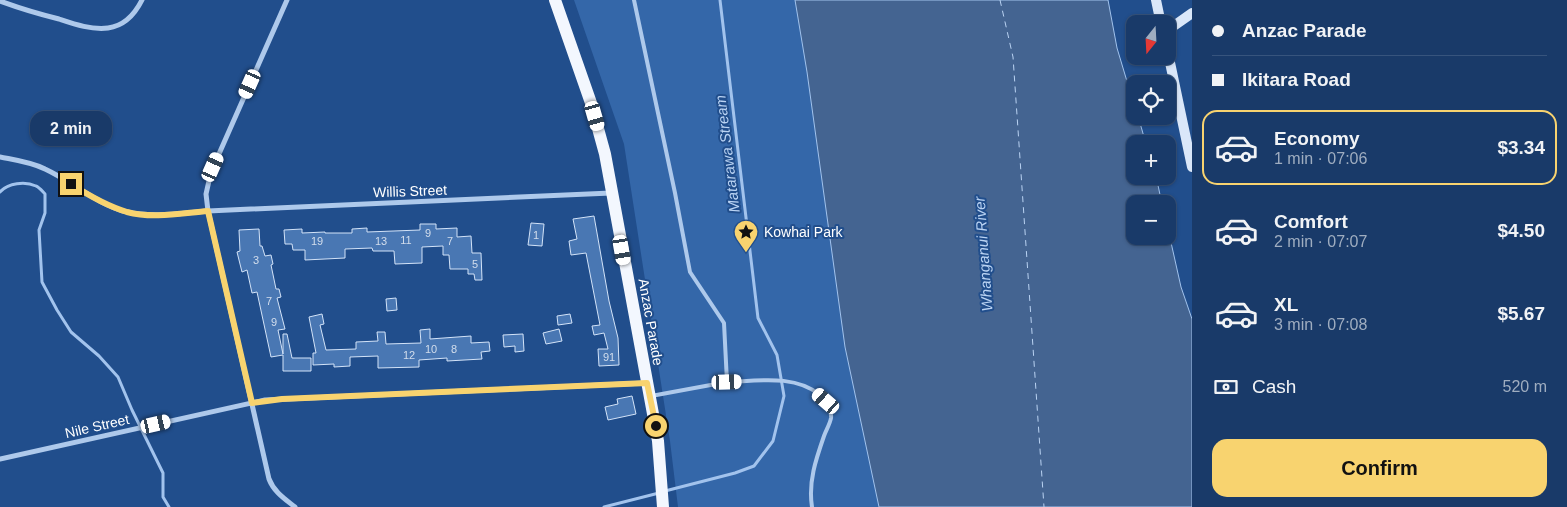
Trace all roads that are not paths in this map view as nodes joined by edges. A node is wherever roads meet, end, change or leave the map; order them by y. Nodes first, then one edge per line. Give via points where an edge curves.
1 (142, 0) edge
2 (287, 0) edge
3 (555, 0) edge
4 (634, 0) edge
5 (1156, 0) edge
6 (0, 1) edge
7 (1192, 13) edge
8 (1160, 15) edge
9 (1176, 24) edge
10 (1171, 65) edge
11 (0, 157) edge
12 (1192, 168) edge
13 (612, 193) junction
14 (208, 211) junction
15 (727, 382) junction
16 (647, 383) junction
17 (650, 397) junction
18 (252, 403) junction
19 (0, 459) edge
20 (663, 503) edge
21 (296, 507) edge
22 (812, 507) edge

1 - 6 street via 126,21 101,28
2 - 14 street via 210,172 206,194
3 - 13 main road, Anzac Parade via 596,121
4 - 15 lane via 690,272 724,323
5 - 8 main road
7 - 9 main road
10 - 12 main road
11 - 14 street, Willis Street via 42,168 102,202 128,212 152,215
13 - 14 street, Willis Street
13 - 16 main road, Anzac Parade
14 - 18 street
15 - 17 lane
15 - 22 lane via 772,380 794,383 813,389 826,401 831,419 814,466
16 - 17 main road, Anzac Parade
16 - 18 street, Nile Street
17 - 20 main road, Anzac Parade via 658,441
18 - 19 street, Nile Street
18 - 21 street via 271,483 278,494

